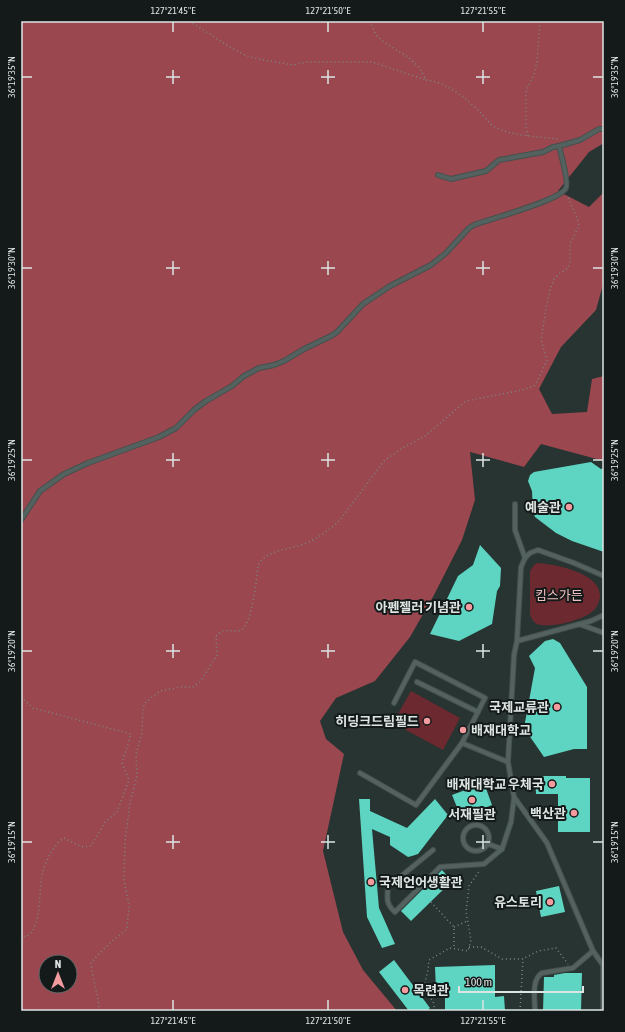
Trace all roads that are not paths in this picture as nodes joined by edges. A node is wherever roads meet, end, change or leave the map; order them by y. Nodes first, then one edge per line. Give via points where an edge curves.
1 (604, 129) edge
2 (560, 146) junction
3 (438, 175) dead end
4 (515, 504) dead end
5 (21, 520) edge
6 (525, 558) junction
7 (604, 576) edge
8 (604, 615) edge
9 (579, 624) junction
10 (604, 634) edge
11 (517, 641) junction
12 (417, 682) dead end
13 (394, 703) dead end
14 (478, 712) junction
15 (462, 743) junction
16 (508, 762) junction
17 (360, 773) dead end
18 (514, 797) junction
19 (488, 844) junction
20 (502, 849) junction
21 (433, 850) dead end
22 (593, 951) junction
23 (604, 964) edge
24 (535, 1011) edge
25 (603, 1011) edge

1 - 2 lane
2 - 3 lane via 553,146 543,152 499,160 486,171 451,179
2 - 5 lane via 566,189 552,199 469,228 431,265 390,286 363,304 331,336 284,361 258,368 244,376 194,410 176,428 160,437 64,474 40,491
4 - 6 lane via 515,530
6 - 7 lane via 538,550
6 - 11 lane via 521,567
8 - 9 lane
9 - 10 lane
9 - 11 lane
11 - 16 lane
12 - 14 lane
13 - 14 lane via 415,662 485,698
14 - 15 lane
15 - 16 lane
15 - 17 lane via 416,805
16 - 18 lane
18 - 20 lane via 512,822
18 - 22 lane via 547,843
19 - 19 lane via 489,836 481,826 472,826 465,831 464,844 470,850 478,851 486,848
19 - 20 lane
20 - 21 lane via 484,864 440,867 395,912 389,907 388,887
22 - 23 lane
22 - 24 lane via 571,968 538,976 535,981
23 - 25 lane

